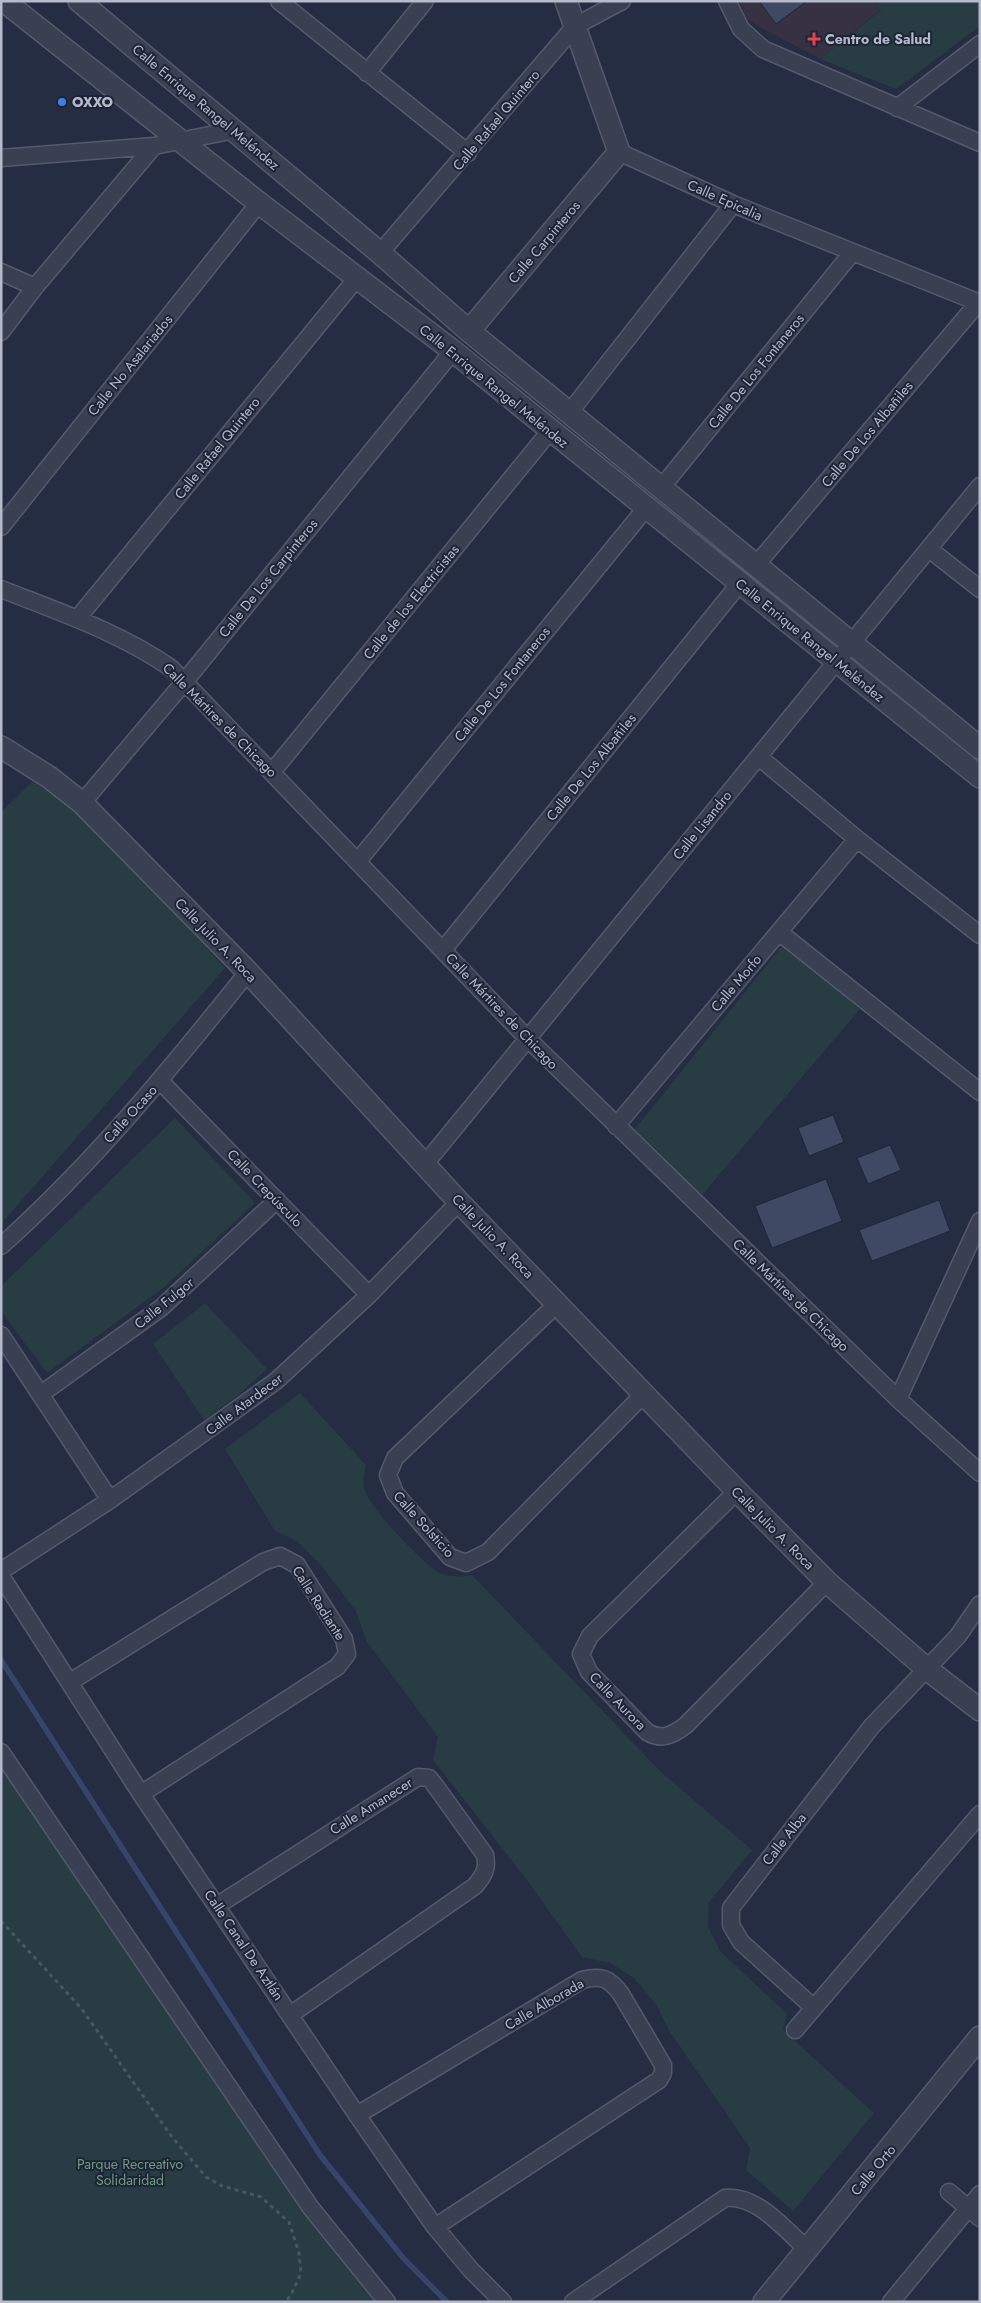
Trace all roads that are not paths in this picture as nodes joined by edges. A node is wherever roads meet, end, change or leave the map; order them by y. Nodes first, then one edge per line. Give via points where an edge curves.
1 (4, 1) edge
2 (79, 1) edge
3 (279, 1) edge
4 (425, 1) edge
5 (566, 1) edge
6 (622, 1) edge
7 (727, 1) edge
8 (575, 26) junction
9 (980, 44) edge
10 (367, 73) junction
11 (897, 108) junction
12 (235, 130) junction
13 (182, 141) junction
14 (980, 143) edge
15 (154, 146) junction
16 (619, 152) junction
17 (468, 154) junction
18 (1, 158) edge
19 (259, 204) junction
20 (733, 204) junction
21 (380, 253) junction
22 (852, 254) junction
23 (1, 272) edge
24 (357, 278) junction
25 (35, 287) junction
26 (979, 303) edge
27 (469, 331) junction
28 (1, 332) edge
29 (453, 351) junction
30 (569, 412) junction
31 (550, 431) junction
32 (980, 486) edge
33 (661, 488) junction
34 (646, 508) junction
35 (1, 527) edge
36 (929, 549) junction
37 (756, 565) junction
38 (740, 583) junction
39 (1, 589) edge
40 (980, 589) edge
41 (77, 619) junction
42 (851, 643) junction
43 (836, 661) junction
44 (185, 681) junction
45 (980, 748) edge
46 (5, 756) edge
47 (758, 757) junction
48 (272, 772) junction
49 (980, 777) edge
50 (82, 803) junction
51 (856, 839) junction
52 (358, 861) junction
53 (779, 932) junction
54 (980, 935) edge
55 (443, 950) junction
56 (248, 972) junction
57 (527, 1038) junction
58 (160, 1081) junction
59 (980, 1092) edge
60 (616, 1126) junction
61 (425, 1164) junction
62 (277, 1200) junction
63 (460, 1202) junction
64 (980, 1221) edge
65 (1, 1246) edge
66 (369, 1295) junction
67 (558, 1303) junction
68 (1, 1335) edge
69 (42, 1394) junction
70 (644, 1394) junction
71 (898, 1399) junction
72 (980, 1473) edge
73 (737, 1491) junction
74 (110, 1500) junction
75 (1, 1571) edge
76 (1, 1576) edge
77 (827, 1582) junction
78 (980, 1604) edge
79 (927, 1668) junction
80 (70, 1682) junction
81 (980, 1710) edge
82 (1, 1752) edge
83 (142, 1794) junction
84 (980, 1814) edge
85 (218, 1905) junction
86 (814, 2008) junction
87 (290, 2015) junction
88 (795, 2030) dead end
89 (980, 2036) edge
90 (357, 2115) junction
91 (949, 2192) dead end
92 (980, 2194) edge
93 (974, 2213) edge
94 (435, 2227) junction
95 (807, 2249) junction
96 (387, 2302) edge
97 (503, 2302) edge
98 (573, 2302) edge
99 (764, 2302) edge
100 (891, 2302) edge

1 - 13 street, Calle Enrique Rangel Meléndez
2 - 12 street, Calle Enrique Rangel Meléndez
3 - 10 street
4 - 10 street
5 - 8 street
6 - 8 street, Calle Rafael Quintero
7 - 11 street via 741,29 763,48
8 - 16 street
8 - 17 street, Calle Rafael Quintero
9 - 11 street
10 - 17 street
11 - 14 street
12 - 13 street
12 - 21 street, Calle Enrique Rangel Meléndez
13 - 15 street
13 - 19 street, Calle Enrique Rangel Meléndez
15 - 18 street
15 - 25 street
16 - 20 street, Calle Epicalia
16 - 27 street, Calle Carpinteros
17 - 21 street, Calle Rafael Quintero
19 - 24 street, Calle Enrique Rangel Meléndez
19 - 35 street, Calle No Asalariados
20 - 22 street, Calle Epicalia
20 - 30 street
21 - 27 street, Calle Enrique Rangel Meléndez
22 - 26 street, Calle Epicalia
22 - 33 street, Calle De Los Fontaneros
23 - 25 street
24 - 29 street, Calle Enrique Rangel Meléndez
24 - 41 street, Calle Rafael Quintero
25 - 28 street
26 - 37 street, Calle De Los Albañiles
27 - 30 street, Calle Enrique Rangel Meléndez
29 - 31 street, Calle Enrique Rangel Meléndez
29 - 44 street, Calle De Los Carpinteros
30 - 33 street, Calle Enrique Rangel Meléndez
31 - 34 street, Calle Enrique Rangel Meléndez
31 - 48 street, Calle de los Electricistas
32 - 36 street, Calle Lisandro
33 - 37 street, Calle Enrique Rangel Meléndez
34 - 38 street, Calle Enrique Rangel Meléndez
34 - 52 street, Calle De Los Fontaneros
36 - 40 street
36 - 42 street, Calle Lisandro
37 - 42 street, Calle Enrique Rangel Meléndez
38 - 43 street, Calle Enrique Rangel Meléndez
38 - 55 street, Calle De Los Albañiles
39 - 41 street, Calle Mártires de Chicago
41 - 44 street, Calle Mártires de Chicago via 153,656
42 - 43 street, Calle Lisandro
42 - 45 street, Calle Enrique Rangel Meléndez
43 - 47 street, Calle Lisandro
43 - 49 street, Calle Enrique Rangel Meléndez
44 - 48 street, Calle Mártires de Chicago
44 - 50 street, Calle De Los Carpinteros
46 - 50 street, Calle Julio A. Roca via 49,777
47 - 51 street
47 - 57 street, Calle Lisandro
48 - 52 street, Calle Mártires de Chicago
50 - 56 street, Calle Julio A. Roca
51 - 53 street, Calle Morfo
51 - 54 street
52 - 55 street, Calle Mártires de Chicago
53 - 59 street
53 - 60 street, Calle Morfo
55 - 57 street, Calle Mártires de Chicago
56 - 58 street, Calle Ocaso
56 - 61 street, Calle Julio A. Roca
57 - 60 street, Calle Mártires de Chicago
57 - 61 street, Calle Lisandro
58 - 62 street, Calle Crepúsculo
58 - 65 street, Calle Ocaso via 59,1191
60 - 71 street, Calle Mártires de Chicago
61 - 63 street, Calle Julio A. Roca
62 - 66 street, Calle Crepúsculo
62 - 69 street, Calle Fulgor via 161,1308
63 - 66 street, Calle Atardecer
63 - 67 street, Calle Julio A. Roca
64 - 71 street
66 - 74 street, Calle Atardecer via 276,1381
67 - 70 street, Calle Julio A. Roca
67 - 70 street, Calle Solsticio via 395,1458 391,1466 388,1475 394,1493 450,1556 466,1563 488,1552
68 - 69 street
69 - 74 street
70 - 73 street, Calle Julio A. Roca
71 - 72 street, Calle Mártires de Chicago
73 - 77 street, Calle Julio A. Roca
73 - 77 street, Calle Aurora via 584,1644 581,1654 589,1672 647,1732 653,1736 668,1736 686,1725
74 - 75 street, Calle Atardecer
76 - 80 street, Calle Canal De Aztlán
77 - 79 street, Calle Julio A. Roca
78 - 79 street, Calle Alba via 958,1636
79 - 81 street, Calle Julio A. Roca
79 - 86 street, Calle Alba via 872,1726 731,1908 731,1925 741,1942
80 - 83 street, Calle Canal De Aztlán
80 - 83 street, Calle Radiante via 263,1562 280,1556 297,1565 344,1639 347,1654 343,1661
82 - 96 street via 311,2208
83 - 85 street, Calle Canal De Aztlán
84 - 86 street
85 - 87 street, Calle Canal De Aztlán
85 - 87 street, Calle Amanecer via 418,1777 429,1778 485,1855 486,1872 475,1886
86 - 88 street
87 - 90 street, Calle Canal De Aztlán
89 - 95 street, Calle Orto
90 - 94 street, Calle Canal De Aztlán
90 - 94 street, Calle Alborada via 582,1980 605,1977 621,1994 663,2064 659,2080
91 - 93 street
92 - 93 street
93 - 100 street
94 - 97 street, Calle Canal De Aztlán
95 - 98 street via 755,2204 740,2198 725,2198
95 - 99 street, Calle Orto

